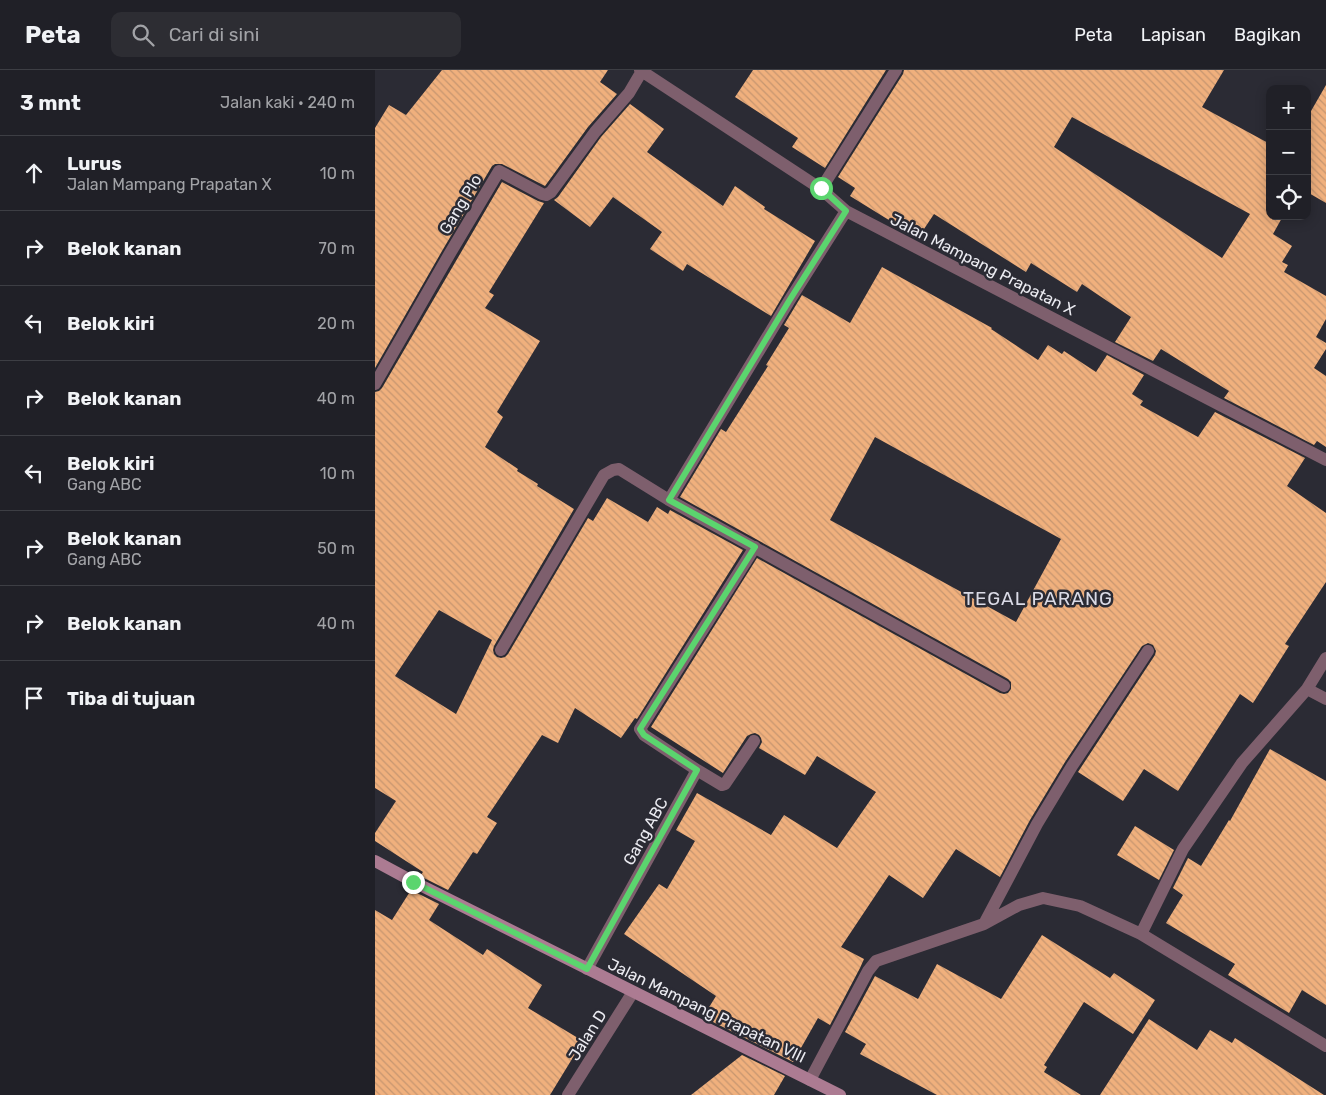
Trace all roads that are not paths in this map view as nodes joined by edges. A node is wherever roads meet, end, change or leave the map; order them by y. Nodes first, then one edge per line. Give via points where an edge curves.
1 (896, 70) edge
2 (641, 71) edge
3 (821, 188) junction
4 (846, 211) junction
5 (375, 384) edge
6 (1326, 460) edge
7 (669, 500) junction
8 (755, 547) junction
9 (501, 650) dead end
10 (1148, 651) dead end
11 (1326, 658) edge
12 (1004, 686) dead end
13 (1307, 688) junction
14 (1326, 699) edge
15 (754, 741) dead end
16 (697, 770) junction
17 (375, 861) edge
18 (983, 924) junction
19 (1141, 934) junction
20 (587, 969) junction
21 (633, 992) junction
22 (1326, 1046) edge
23 (810, 1080) junction
24 (568, 1095) edge
25 (840, 1095) edge

1 - 3 street
2 - 3 street, Jalan Mampang Prapatan X
2 - 5 street, Gang Plo via 629,93 595,132 551,192 542,194 499,171
3 - 4 street, Jalan Mampang Prapatan X
4 - 6 street, Jalan Mampang Prapatan X
4 - 7 street
7 - 8 street
7 - 9 street via 619,469 604,475
8 - 12 street
8 - 16 street via 640,729 644,735
10 - 18 street via 1037,824
11 - 13 street
13 - 14 street
13 - 19 street via 1242,762 1183,849
15 - 16 street via 725,784
16 - 20 street, Gang ABC
17 - 20 street, Jalan Mampang Prapatan VIII
18 - 19 street, Jalan Mampang Prapatan VIII via 1019,905 1043,898 1080,906
18 - 23 street, Jalan Mampang Prapatan VIII via 876,961
19 - 22 street, Jalan Mampang Prapatan VIII
20 - 21 street, Jalan Mampang Prapatan VIII
21 - 23 street, Jalan Mampang Prapatan VIII
21 - 24 street, Jalan D
23 - 25 street, Jalan Mampang Prapatan VIII

